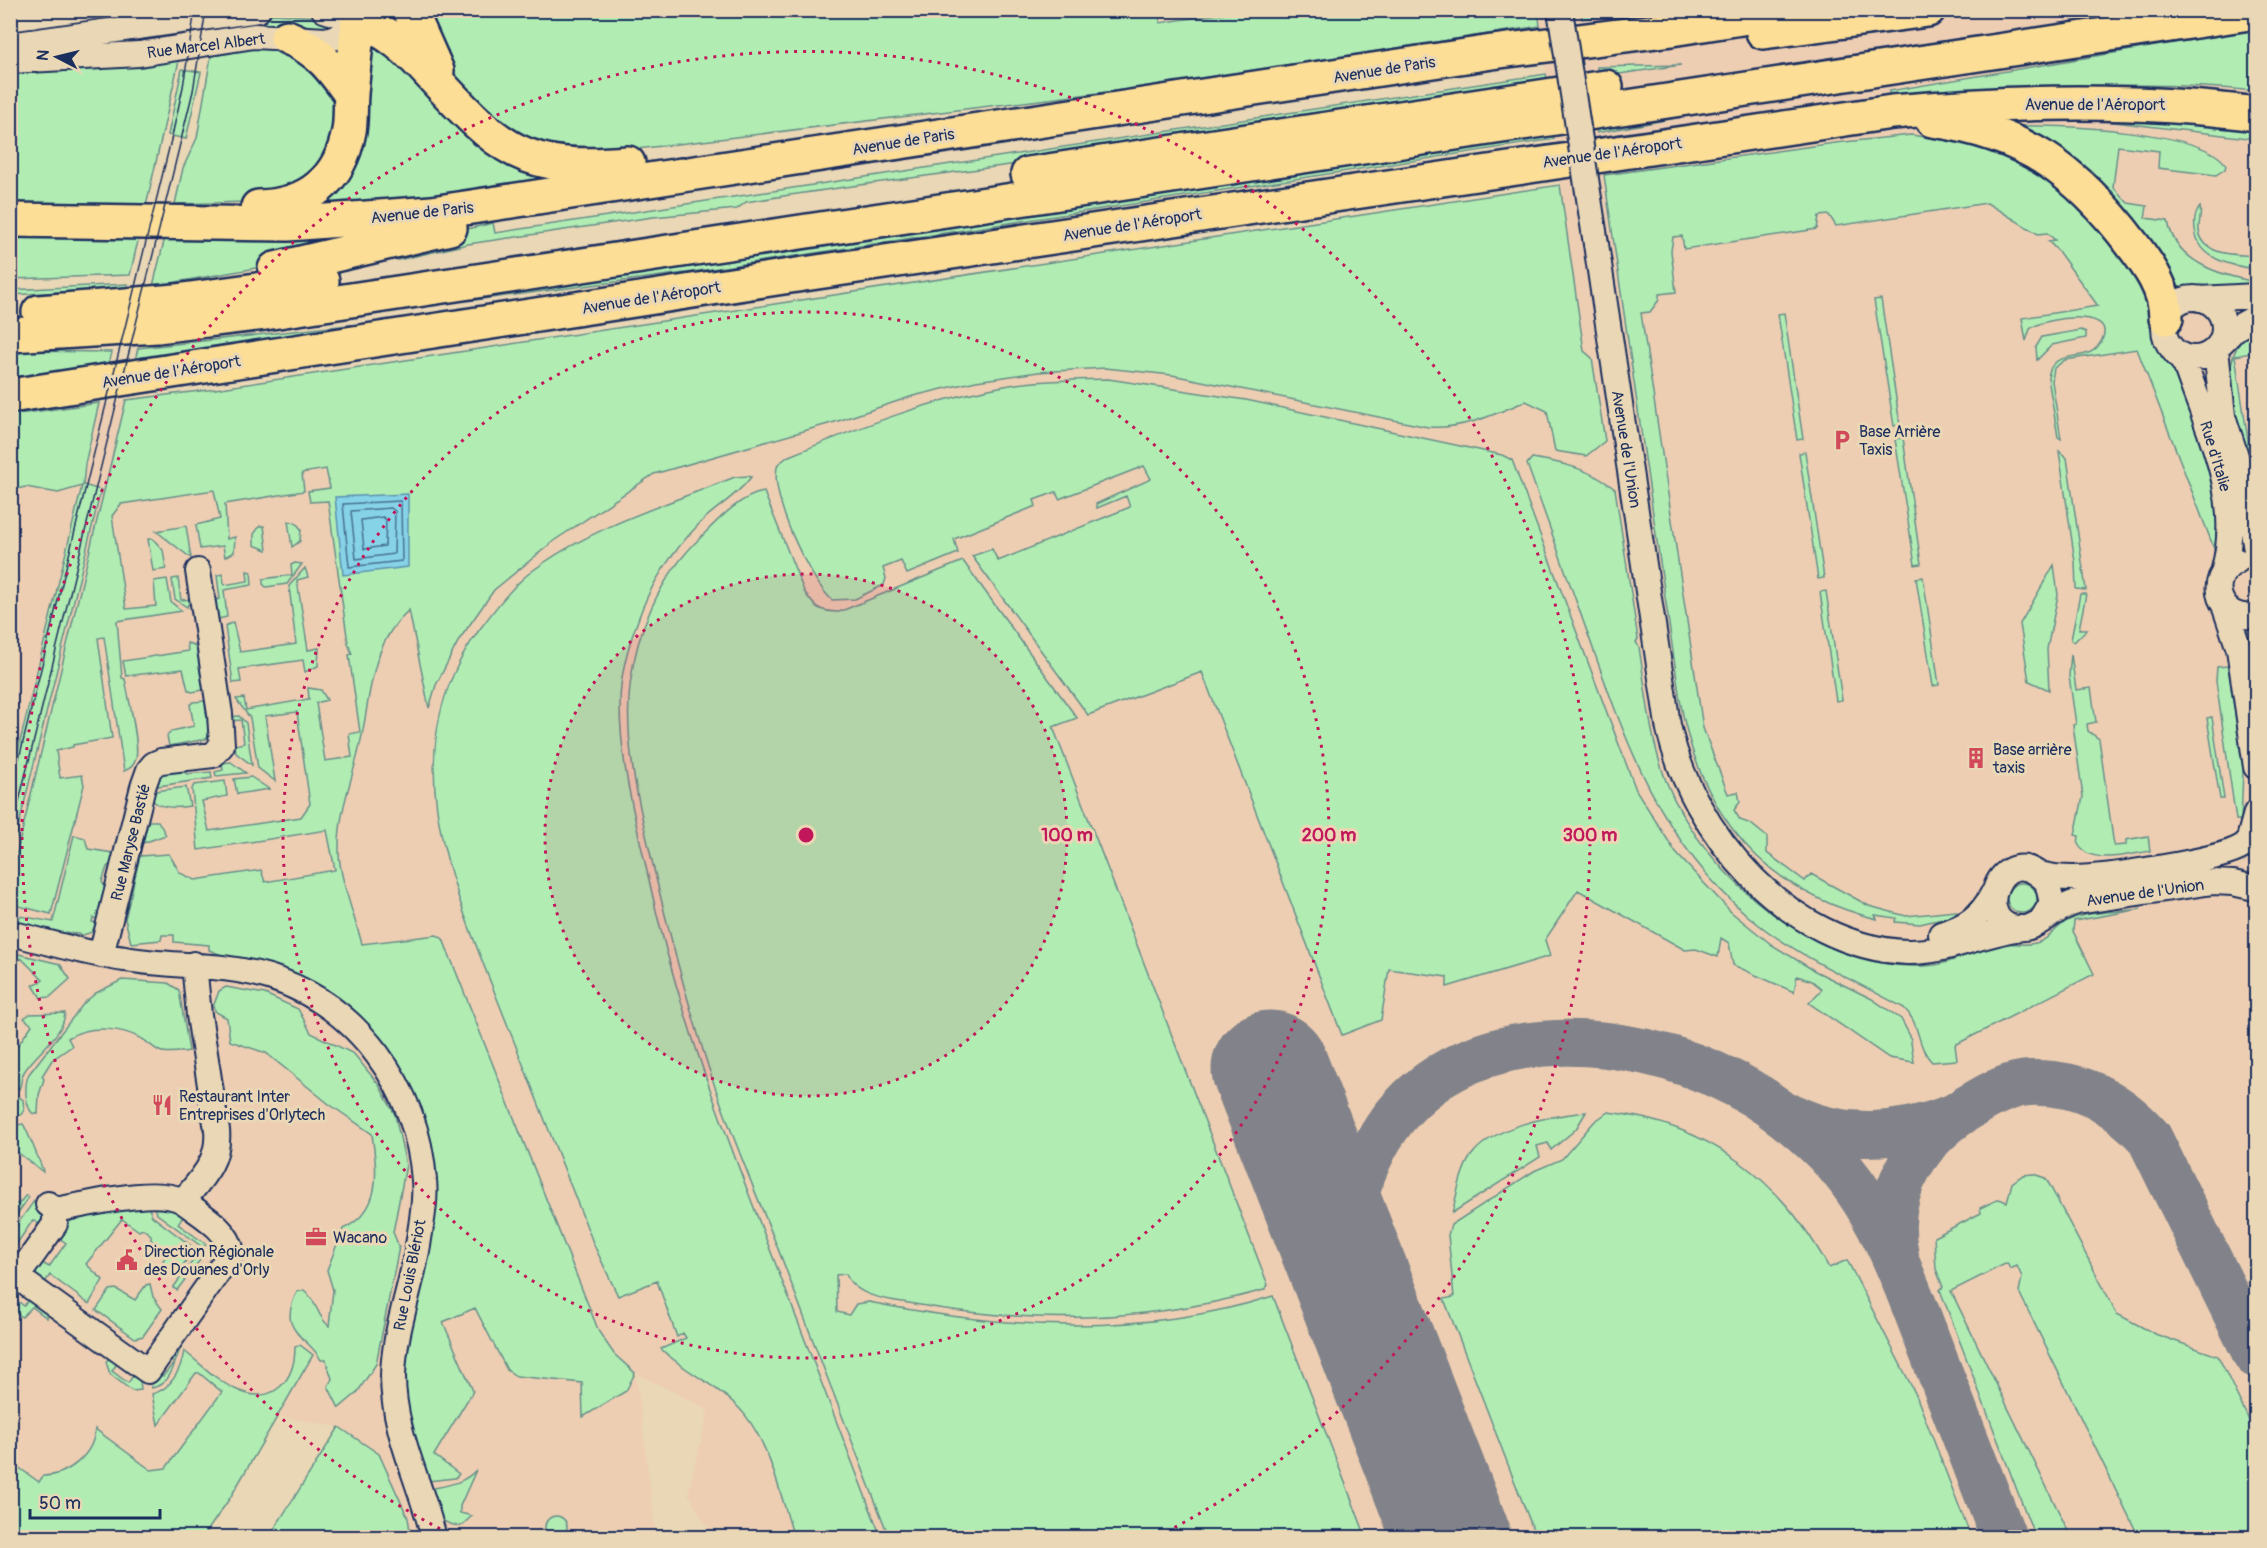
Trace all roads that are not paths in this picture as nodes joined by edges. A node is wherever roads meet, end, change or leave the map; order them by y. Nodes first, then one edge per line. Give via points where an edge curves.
1 (258, 10) edge
2 (324, 10) edge
3 (410, 10) edge
4 (1560, 10) edge
5 (1792, 10) edge
6 (1928, 10) edge
7 (2117, 10) edge
8 (2256, 12) edge
9 (359, 16) edge
10 (287, 37) junction
11 (2087, 37) junction
12 (10, 45) edge
13 (1461, 57) junction
14 (10, 61) edge
15 (447, 92) junction
16 (351, 95) junction
17 (2256, 98) edge
18 (2111, 103) junction
19 (1892, 112) junction
20 (2256, 114) edge
21 (752, 164) junction
22 (1434, 179) junction
23 (10, 220) edge
24 (135, 220) junction
25 (777, 278) junction
26 (2256, 296) edge
27 (2198, 299) junction
28 (110, 306) junction
29 (10, 312) edge
30 (2256, 317) edge
31 (2166, 318) junction
32 (157, 326) junction
33 (10, 334) edge
34 (2218, 346) junction
35 (2174, 350) junction
36 (10, 396) edge
37 (2256, 550) edge
38 (2256, 562) edge
39 (2224, 569) junction
40 (198, 571) dead end
41 (2225, 608) junction
42 (2256, 615) edge
43 (2256, 767) edge
44 (2256, 813) edge
45 (2249, 840) edge
46 (1745, 868) junction
47 (2040, 874) junction
48 (2256, 888) edge
49 (1992, 895) junction
50 (2032, 925) junction
51 (10, 933) edge
52 (100, 955) junction
53 (194, 964) junction
54 (183, 1201) junction
55 (434, 1538) edge

1 - 12 street, Rue Marcel Albert
2 - 9 street
3 - 15 highway
4 - 46 street, Avenue de l'Union, bridge via 1673,748 1704,818
5 - 13 highway, Avenue de Paris
6 - 13 highway via 1500,65 1484,65
7 - 28 highway via 366,275 229,295
8 - 11 highway
9 - 10 street, Rue Marcel Albert via 354,29 344,37
9 - 15 highway via 415,57
9 - 16 highway
10 - 14 street, Rue Marcel Albert via 254,36 139,54
10 - 16 highway via 310,47
11 - 22 highway via 2050,54 2020,61 1456,162
11 - 32 highway
13 - 21 highway, Avenue de Paris
15 - 21 highway via 498,140 524,156 548,163 594,167 723,153
16 - 24 highway via 349,131 341,156 330,177 298,201 278,207 186,208
17 - 18 highway via 2137,91
18 - 19 highway, Avenue de l'Aéroport via 1993,104
18 - 20 highway, Avenue de l'Aéroport
19 - 22 highway, Avenue de l'Aéroport
19 - 31 highway via 1976,128 2058,166 2105,208 2140,254 2164,297
21 - 24 highway, Avenue de Paris via 432,213 288,224
21 - 28 highway via 735,178 715,184 454,227 213,282 166,288
22 - 25 highway, Avenue de l'Aéroport
23 - 24 highway, Avenue de Paris
25 - 32 highway via 744,270 531,300 205,334
25 - 36 highway, Avenue de l'Aéroport
26 - 27 street
27 - 31 street via 2176,305
27 - 34 street via 2213,305 2223,318 2223,336
28 - 29 highway
30 - 34 street via 2236,328
31 - 35 street via 2165,335
32 - 33 highway
34 - 35 street via 2199,358 2189,358
34 - 37 street, Rue d'Italie via 2223,416 2246,487
35 - 39 street, Rue d'Italie via 2185,364 2228,495 2231,531
38 - 39 street via 2238,561
39 - 41 street, Rue d'Italie via 2218,589
40 - 52 street, Rue Maryse Bastié via 222,745 213,755 161,761 149,770
41 - 42 street via 2240,616
41 - 43 street, Rue d'Italie via 2239,649
44 - 45 street
45 - 47 street, Avenue de l'Union via 2231,853 2210,859 2075,878
45 - 48 street, Avenue de l'Union via 2238,867 2244,879
46 - 49 street, Avenue de l'Union via 1770,887 1815,911 1862,929 1896,936 1928,936 1956,929 1979,916
46 - 50 street, Avenue de l'Union via 1781,902 1813,923 1875,947 1928,951
47 - 49 street, Avenue de l'Union via 2020,868 2010,871 2001,876
47 - 50 street via 2052,892 2052,903
48 - 50 street, Avenue de l'Union via 2213,882 2077,902 2062,905
49 - 50 street via 1997,915 2004,922
51 - 52 street, Rue Louis Blériot
52 - 53 street, Rue Louis Blériot
53 - 54 street via 219,1144 213,1166
53 - 55 street, Rue Louis Blériot via 261,975 308,994 342,1016 366,1040 407,1102 419,1142 424,1182 419,1240 395,1344 395,1409
54 - 54 street via 149,1196 52,1207 55,1224 17,1277 147,1371 231,1252 224,1233

